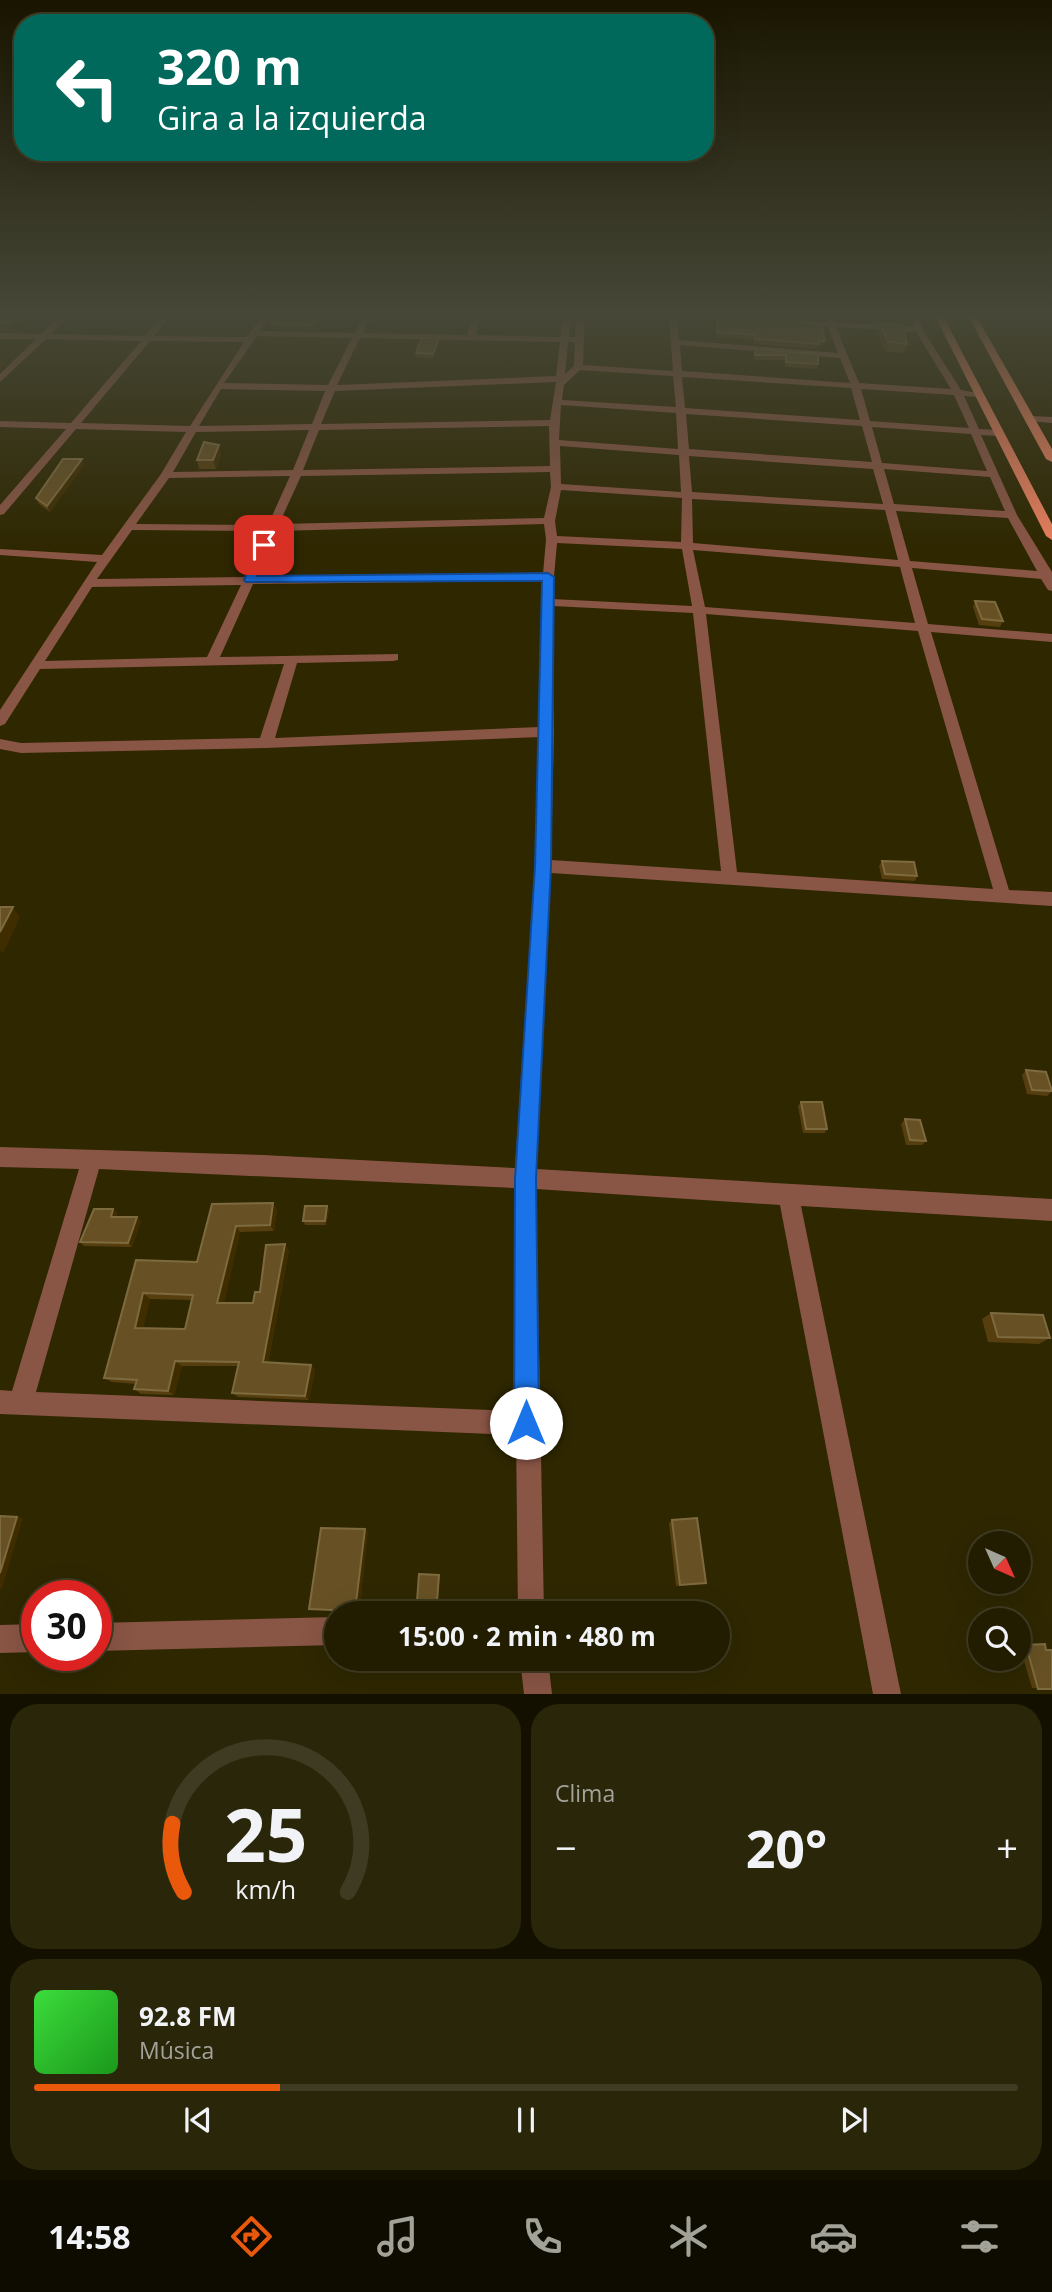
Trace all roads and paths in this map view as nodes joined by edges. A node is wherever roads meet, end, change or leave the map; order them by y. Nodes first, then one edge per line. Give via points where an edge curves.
1 (103, 391) edge
2 (215, 391) edge
3 (330, 391) edge
4 (559, 391) edge
5 (678, 391) edge
6 (856, 391) edge
7 (933, 391) edge
8 (977, 391) edge
9 (1015, 391) edge
10 (958, 393) junction
11 (978, 394) junction
12 (558, 402) junction
13 (680, 410) junction
14 (1031, 419) junction
15 (1052, 420) edge
16 (863, 421) junction
17 (554, 423) junction
18 (0, 424) edge
19 (74, 425) junction
20 (314, 428) junction
21 (192, 429) junction
22 (973, 431) junction
23 (997, 433) junction
24 (555, 443) junction
25 (683, 452) junction
26 (1052, 458) edge
27 (877, 466) junction
28 (554, 469) junction
29 (297, 473) junction
30 (992, 474) junction
31 (166, 475) junction
32 (556, 487) junction
33 (687, 495) junction
34 (891, 509) junction
35 (0, 512) edge
36 (1012, 515) junction
37 (549, 521) junction
38 (130, 527) junction
39 (271, 527) junction
40 (1052, 536) edge
41 (552, 539) junction
42 (687, 546) junction
43 (0, 552) edge
44 (105, 559) junction
45 (905, 565) junction
46 (1049, 576) edge
47 (548, 577) junction
48 (250, 580) junction
49 (88, 583) junction
50 (1052, 587) edge
51 (546, 602) junction
52 (699, 610) junction
53 (923, 628) junction
54 (1052, 638) edge
55 (393, 656) dead end
56 (292, 659) junction
57 (212, 661) junction
58 (38, 665) junction
59 (0, 721) edge
60 (547, 732) junction
61 (266, 743) junction
62 (0, 744) edge
63 (543, 866) junction
64 (730, 880) junction
65 (1003, 896) junction
66 (1052, 899) edge
67 (0, 1157) edge
68 (92, 1158) junction
69 (525, 1179) junction
70 (789, 1197) junction
71 (1052, 1210) edge
72 (11, 1402) edge
73 (526, 1423) junction
74 (531, 1601) edge
75 (324, 1631) edge
76 (112, 1637) edge
77 (21, 1638) edge
78 (0, 1639) edge
79 (535, 1671) edge
80 (538, 1693) edge
81 (887, 1693) edge

1 - 19 street
2 - 21 street
3 - 20 street
4 - 12 street
5 - 13 street
6 - 16 street
7 - 10 street
8 - 11 main road
9 - 14 main road
10 - 11 street
10 - 22 street
11 - 23 main road
12 - 13 street
12 - 17 street
13 - 16 street
13 - 25 street
14 - 15 street
14 - 26 main road
16 - 22 street
16 - 27 street
17 - 20 street
17 - 24 street
18 - 19 street
19 - 21 street
19 - 35 street
20 - 21 street
20 - 29 street
21 - 31 street
22 - 23 street
22 - 30 street
23 - 40 main road
24 - 25 street
24 - 28 street
25 - 27 street
25 - 33 street
27 - 30 street
27 - 34 street
28 - 29 street
28 - 32 street
29 - 31 street
29 - 39 street
30 - 36 street
31 - 38 street
32 - 33 street
32 - 37 street
33 - 34 street
33 - 42 street
34 - 36 street
34 - 45 street
36 - 46 street
37 - 39 street
37 - 41 street
38 - 39 street
38 - 44 street
39 - 48 street
41 - 42 street
41 - 47 street
42 - 45 street
42 - 52 street
43 - 44 street
44 - 49 street
45 - 46 street
45 - 53 street
46 - 50 street
47 - 48 street
47 - 51 street
48 - 49 street
48 - 57 street
49 - 58 street
51 - 52 street
51 - 60 street
52 - 53 street
52 - 64 street
53 - 54 street
53 - 65 street
55 - 56 street
56 - 57 street
56 - 61 street
57 - 58 street
58 - 59 street
60 - 61 street
60 - 63 street
61 - 62 street via 21,748
63 - 64 street
63 - 69 street
64 - 65 street
65 - 66 street
67 - 68 street
68 - 69 street
68 - 72 street
69 - 70 street
69 - 73 street
70 - 71 street
70 - 81 street
72 - 73 street
73 - 74 street
75 - 76 street
77 - 78 street
79 - 80 street

